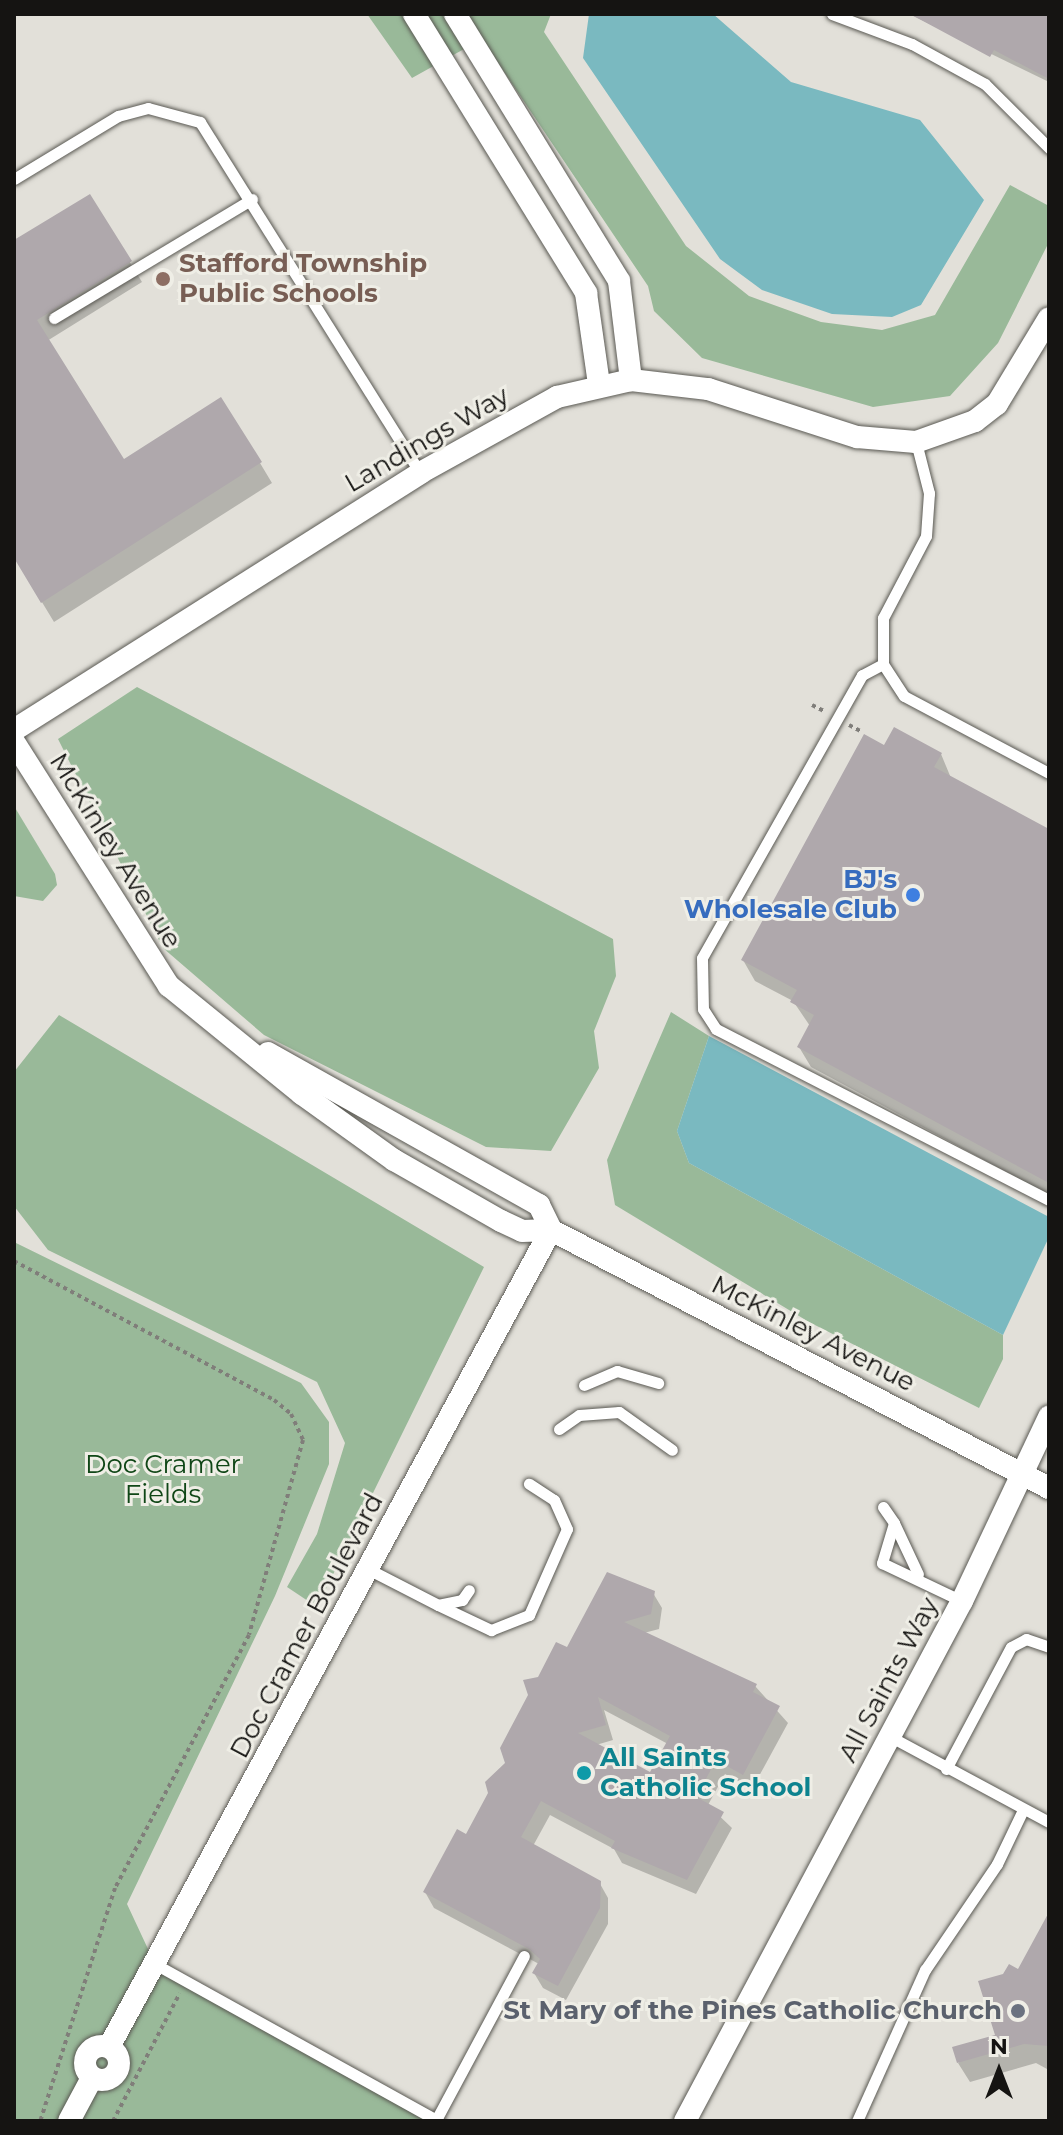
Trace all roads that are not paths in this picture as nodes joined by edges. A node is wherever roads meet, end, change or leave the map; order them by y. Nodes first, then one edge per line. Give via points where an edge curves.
1 (414, 14) edge
2 (455, 14) edge
3 (832, 14) edge
4 (510, 103) junction
5 (480, 122) junction
6 (1049, 148) edge
7 (14, 179) edge
8 (252, 199) junction
9 (54, 318) dead end
10 (1049, 318) edge
11 (631, 380) junction
12 (599, 384) junction
13 (916, 442) junction
14 (420, 473) junction
15 (883, 664) junction
16 (14, 730) edge
17 (14, 742) edge
18 (1049, 773) edge
19 (208, 1019) junction
20 (1049, 1200) edge
21 (551, 1230) junction
22 (658, 1383) dead end
23 (584, 1385) dead end
24 (1049, 1417) edge
25 (559, 1429) dead end
26 (672, 1450) dead end
27 (1024, 1475) junction
28 (529, 1484) dead end
29 (1049, 1488) edge
30 (883, 1507) dead end
31 (894, 1523) junction
32 (370, 1570) junction
33 (918, 1574) junction
34 (469, 1590) dead end
35 (962, 1601) junction
36 (438, 1605) junction
37 (1049, 1647) edge
38 (891, 1737) junction
39 (946, 1769) junction
40 (1022, 1812) junction
41 (1049, 1822) edge
42 (524, 1956) dead end
43 (155, 1964) junction
44 (437, 2120) edge
45 (69, 2121) edge
46 (685, 2121) edge
47 (857, 2121) edge

1 - 5 street
2 - 4 street
3 - 6 lane via 912,44 985,84
4 - 5 street
4 - 11 street via 619,281
5 - 12 street via 586,293
7 - 8 lane via 91,130 148,108 200,122
8 - 9 lane
8 - 14 lane
10 - 13 street via 997,404 975,421
11 - 12 street, Landings Way
11 - 13 street, Landings Way via 708,389 857,437
12 - 14 street, Landings Way via 557,397
13 - 15 lane via 929,493 926,536 883,618
14 - 16 street, Landings Way
15 - 18 lane via 904,696
15 - 20 lane via 862,675 702,958 703,1009 716,1029
17 - 19 street, McKinley Avenue via 140,949
19 - 21 street, McKinley Avenue via 539,1205
19 - 21 street, McKinley Avenue via 394,1160 522,1231
21 - 27 street, McKinley Avenue
21 - 32 street, Doc Cramer Boulevard
22 - 23 lane via 617,1371
24 - 27 street, All Saints Way
25 - 26 lane via 579,1415 619,1412
27 - 29 street, McKinley Avenue
27 - 35 street, All Saints Way
28 - 36 lane via 554,1500 567,1529 529,1615 491,1630
30 - 31 lane
31 - 33 lane
31 - 33 lane via 882,1563
32 - 36 lane
32 - 43 street, Doc Cramer Boulevard
33 - 35 lane
34 - 36 lane via 462,1600
35 - 38 street, All Saints Way
37 - 39 lane via 1026,1639 1011,1647
38 - 39 lane
38 - 46 street, All Saints Way
39 - 40 lane
40 - 41 lane
40 - 47 lane via 989,1877 925,1970
42 - 44 lane
43 - 44 lane
43 - 45 street, Doc Cramer Boulevard via 109,2047 118,2062 114,2074 92,2078

